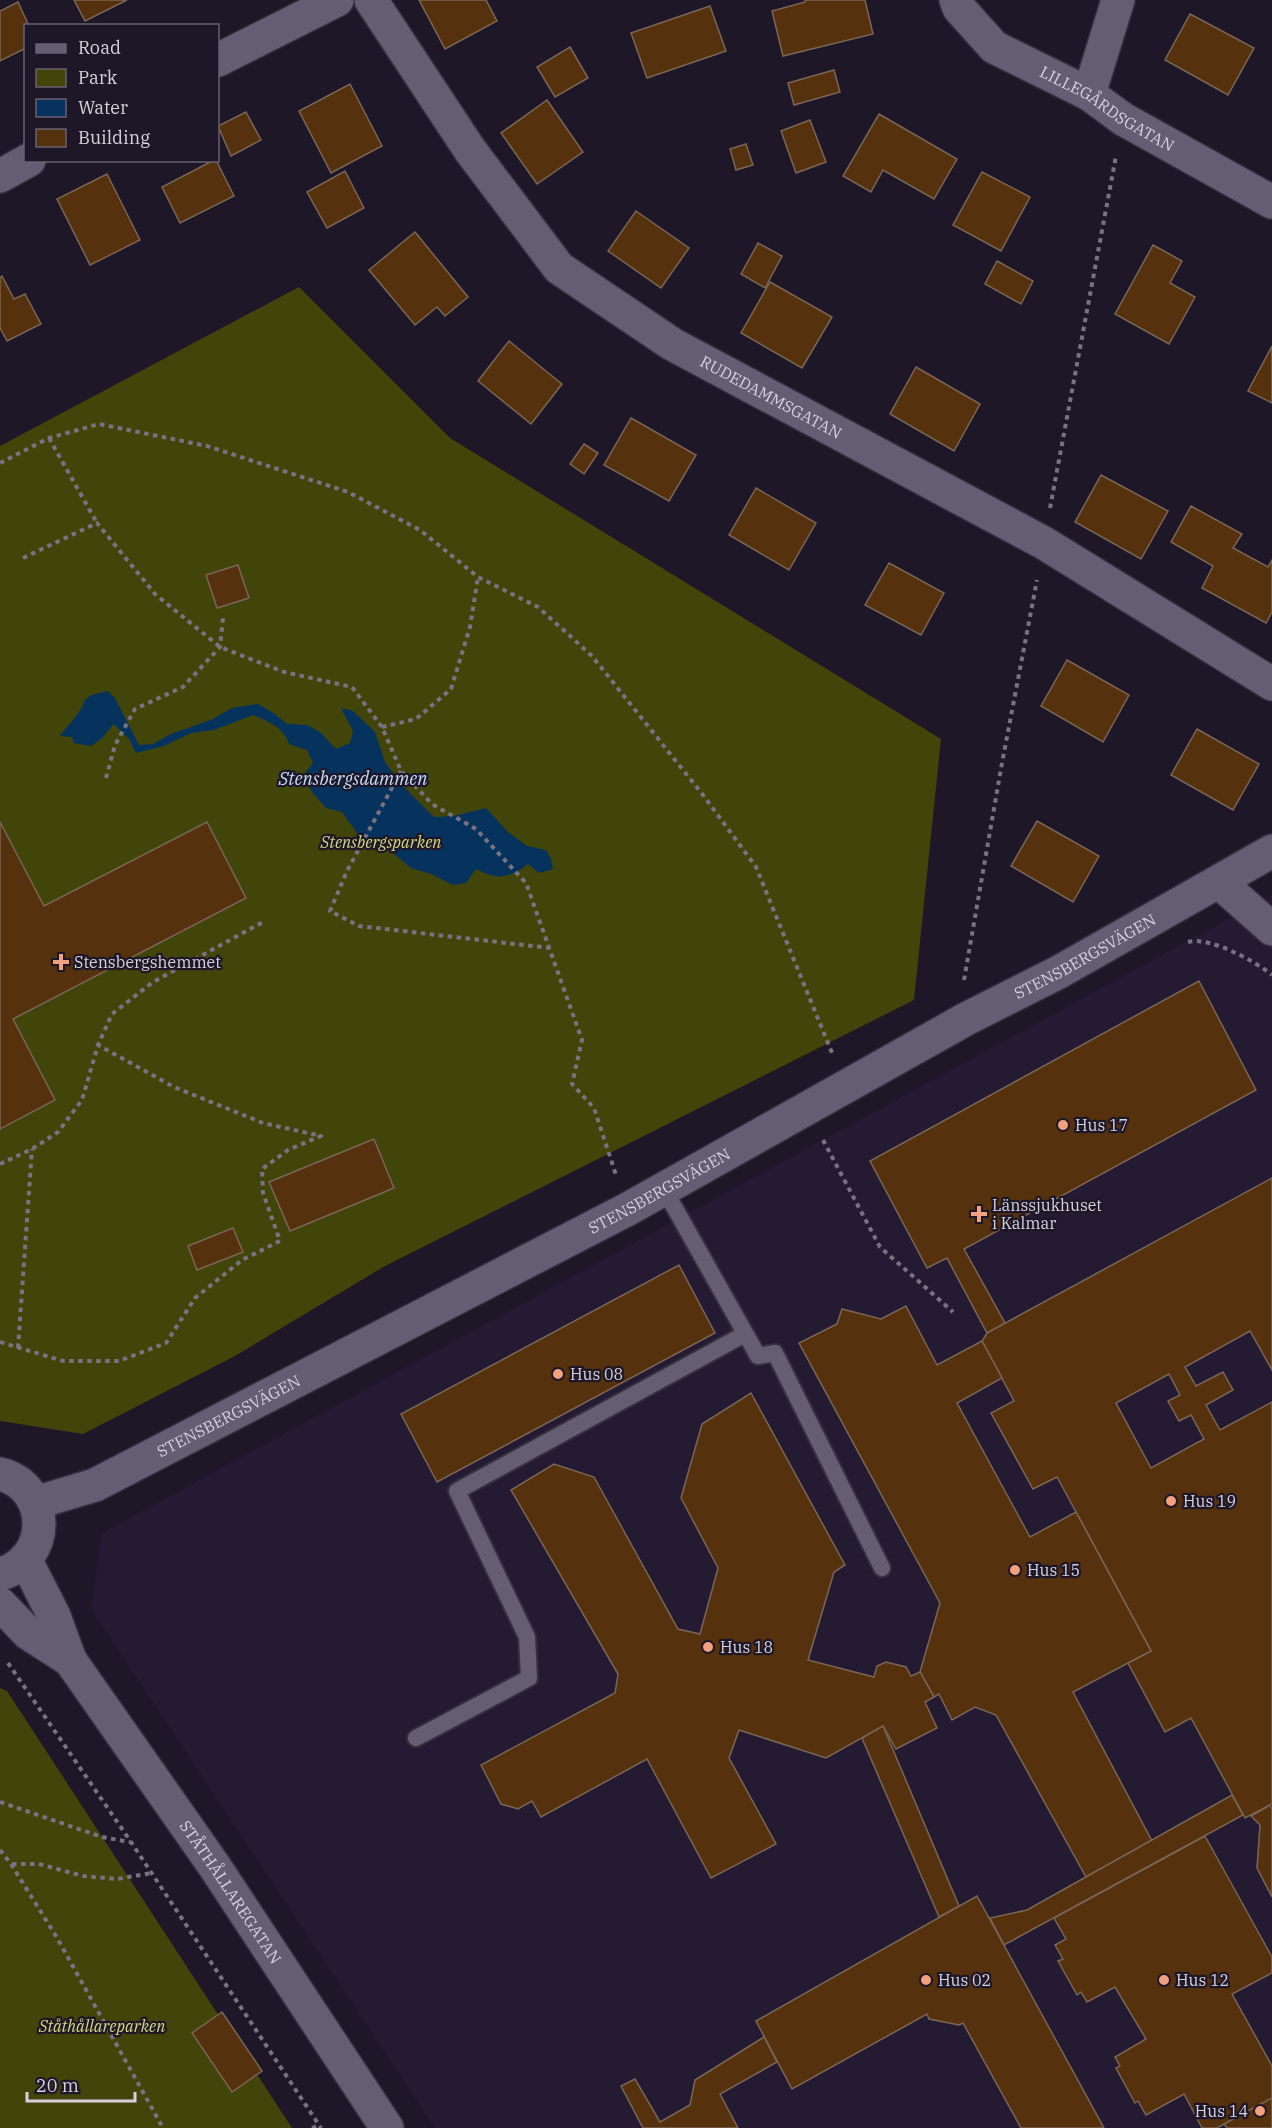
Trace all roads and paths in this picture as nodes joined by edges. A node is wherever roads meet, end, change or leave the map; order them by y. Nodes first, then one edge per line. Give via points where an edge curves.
1 (337, 0) edge
2 (370, 0) edge
3 (956, 0) edge
4 (1118, 0) edge
5 (219, 59) edge
6 (1089, 94) junction
7 (26, 162) edge
8 (0, 176) edge
9 (1272, 202) edge
10 (49, 438) junction
11 (0, 463) edge
12 (97, 523) junction
13 (23, 558) dead end
14 (478, 577) junction
15 (223, 618) dead end
16 (220, 647) junction
17 (1272, 684) edge
18 (382, 727) junction
19 (400, 771) junction
20 (106, 778) dead end
21 (1272, 851) edge
22 (1219, 882) junction
23 (263, 922) dead end
24 (1272, 929) edge
25 (550, 948) junction
26 (1237, 955) dead end
27 (1272, 975) edge
28 (98, 1045) junction
29 (849, 1085) junction
30 (820, 1134) dead end
31 (32, 1149) junction
32 (0, 1164) edge
33 (664, 1190) junction
34 (628, 1209) junction
35 (953, 1312) dead end
36 (746, 1334) junction
37 (0, 1342) edge
38 (18, 1348) junction
39 (0, 1474) edge
40 (35, 1503) junction
41 (13, 1566) edge
42 (882, 1568) dead end
43 (0, 1604) edge
44 (70, 1660) junction
45 (8, 1663) dead end
46 (416, 1738) dead end
47 (0, 1802) edge
48 (131, 1842) junction
49 (0, 1850) edge
50 (11, 1864) junction
51 (152, 1873) junction
52 (320, 2127) edge
53 (163, 2128) edge
54 (312, 2128) edge
55 (387, 2128) edge

1 - 5 street
2 - 17 street, RUDEDAMMSGATAN via 470,150 559,268 672,344 1044,543
3 - 6 street, LILLEGÅRDSGATAN via 994,47
4 - 6 street
6 - 9 street, LILLEGÅRDSGATAN via 1123,119
7 - 8 street
10 - 11 path
10 - 12 path
10 - 14 path via 99,424 207,446 348,492 420,530
12 - 13 path
12 - 16 path via 155,594
14 - 18 path via 470,627 451,689 416,719
14 - 29 path via 538,607 592,656 756,867 834,1059
15 - 16 path
16 - 18 path via 284,672 352,687
16 - 20 path via 183,687 135,709 115,745
18 - 19 path
19 - 25 path via 432,804 476,829 526,883
19 - 25 path via 330,911 359,926
21 - 22 street, STENSBERGSVÄGEN
22 - 24 street
22 - 29 street, STENSBERGSVÄGEN
23 - 28 path via 153,982 112,1014
25 - 34 path via 582,1040 572,1084 594,1108
26 - 27 path via 1258,963
28 - 31 path via 82,1100 58,1132
28 - 38 path via 174,1087 263,1123 321,1136 288,1150 262,1169 263,1193 279,1241 242,1260 195,1298 166,1342 119,1362 63,1360
29 - 33 street, STENSBERGSVÄGEN
30 - 35 path via 880,1248
31 - 32 path
31 - 38 path
33 - 34 street, STENSBERGSVÄGEN
33 - 36 lane
34 - 40 street, STENSBERGSVÄGEN via 95,1485
36 - 42 lane via 758,1356 775,1353
36 - 46 lane via 457,1491 527,1637 529,1678
37 - 38 path
39 - 40 street via 24,1487
40 - 41 street, STÅTHÅLLAREGATAN via 36,1543
41 - 44 street, STÅTHÅLLAREGATAN via 54,1616
43 - 44 street, STÅTHÅLLAREGATAN via 28,1633
44 - 55 street, STÅTHÅLLAREGATAN via 215,1867
45 - 48 path
47 - 48 path via 102,1837
48 - 51 path
49 - 50 path
50 - 51 path via 39,1864 117,1879
50 - 53 path via 56,1936
51 - 52 path
52 - 54 path

